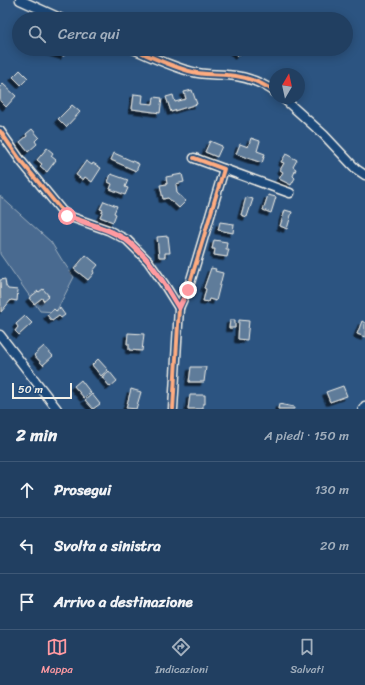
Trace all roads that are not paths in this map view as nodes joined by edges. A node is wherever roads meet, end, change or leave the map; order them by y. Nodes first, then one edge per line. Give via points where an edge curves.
1 (20, 0) edge
2 (47, 12) edge
3 (150, 56) edge
4 (269, 89) edge
5 (290, 104) edge
6 (0, 131) edge
7 (194, 158) dead end
8 (224, 169) junction
9 (365, 176) edge
10 (290, 193) dead end
11 (179, 308) junction
12 (0, 335) edge
13 (365, 406) edge
14 (57, 409) edge
15 (173, 409) edge
16 (363, 409) edge

1 - 2 street
3 - 4 street via 193,72 245,77
5 - 9 street
6 - 11 street via 62,211 71,217 113,232 131,243 158,275
7 - 8 street
8 - 10 street
8 - 11 street via 190,283
11 - 15 street
12 - 14 street
13 - 16 street

